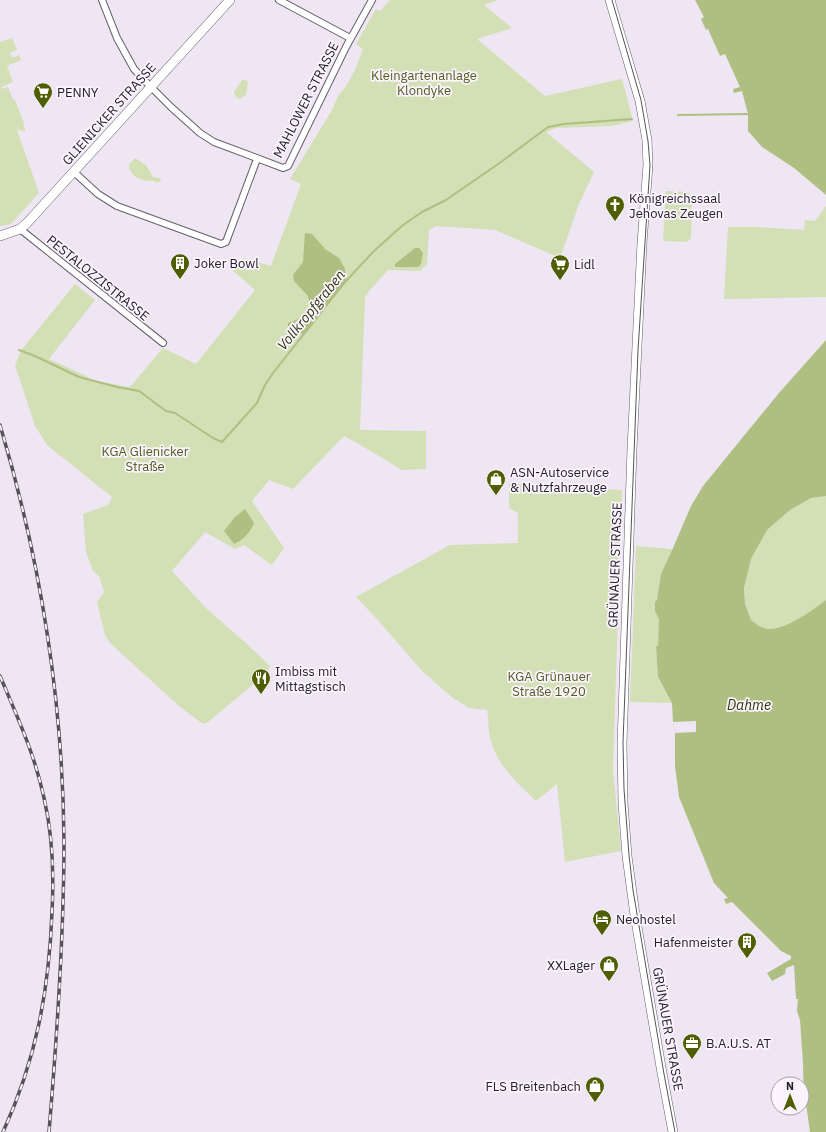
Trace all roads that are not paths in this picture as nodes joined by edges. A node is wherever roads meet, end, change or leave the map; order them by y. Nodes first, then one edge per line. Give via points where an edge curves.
1 (102, 0) edge
2 (230, 0) edge
3 (279, 0) edge
4 (372, 0) edge
5 (610, 0) edge
6 (350, 38) junction
7 (151, 88) junction
8 (257, 159) junction
9 (74, 172) junction
10 (20, 229) junction
11 (0, 236) edge
12 (163, 343) dead end
13 (673, 1132) edge

1 - 7 street, MAHLOWER STRASSE via 120,45 134,69
2 - 7 main road, GLIENICKER STRASSE
3 - 6 street, MAHLOWER STRASSE
4 - 6 street, MAHLOWER STRASSE
5 - 13 main road, GRÜNAUER STRASSE via 640,100 648,165 632,449 622,744 623,803 635,915
6 - 8 street, MAHLOWER STRASSE via 288,166 283,168
7 - 8 street, MAHLOWER STRASSE via 208,138
7 - 9 main road, GLIENICKER STRASSE
8 - 9 street, MAHLOWER STRASSE via 226,242 221,244 116,206
9 - 10 main road, GLIENICKER STRASSE
10 - 11 main road, GLIENICKER STRASSE
10 - 12 street, PESTALOZZISTRASSE

